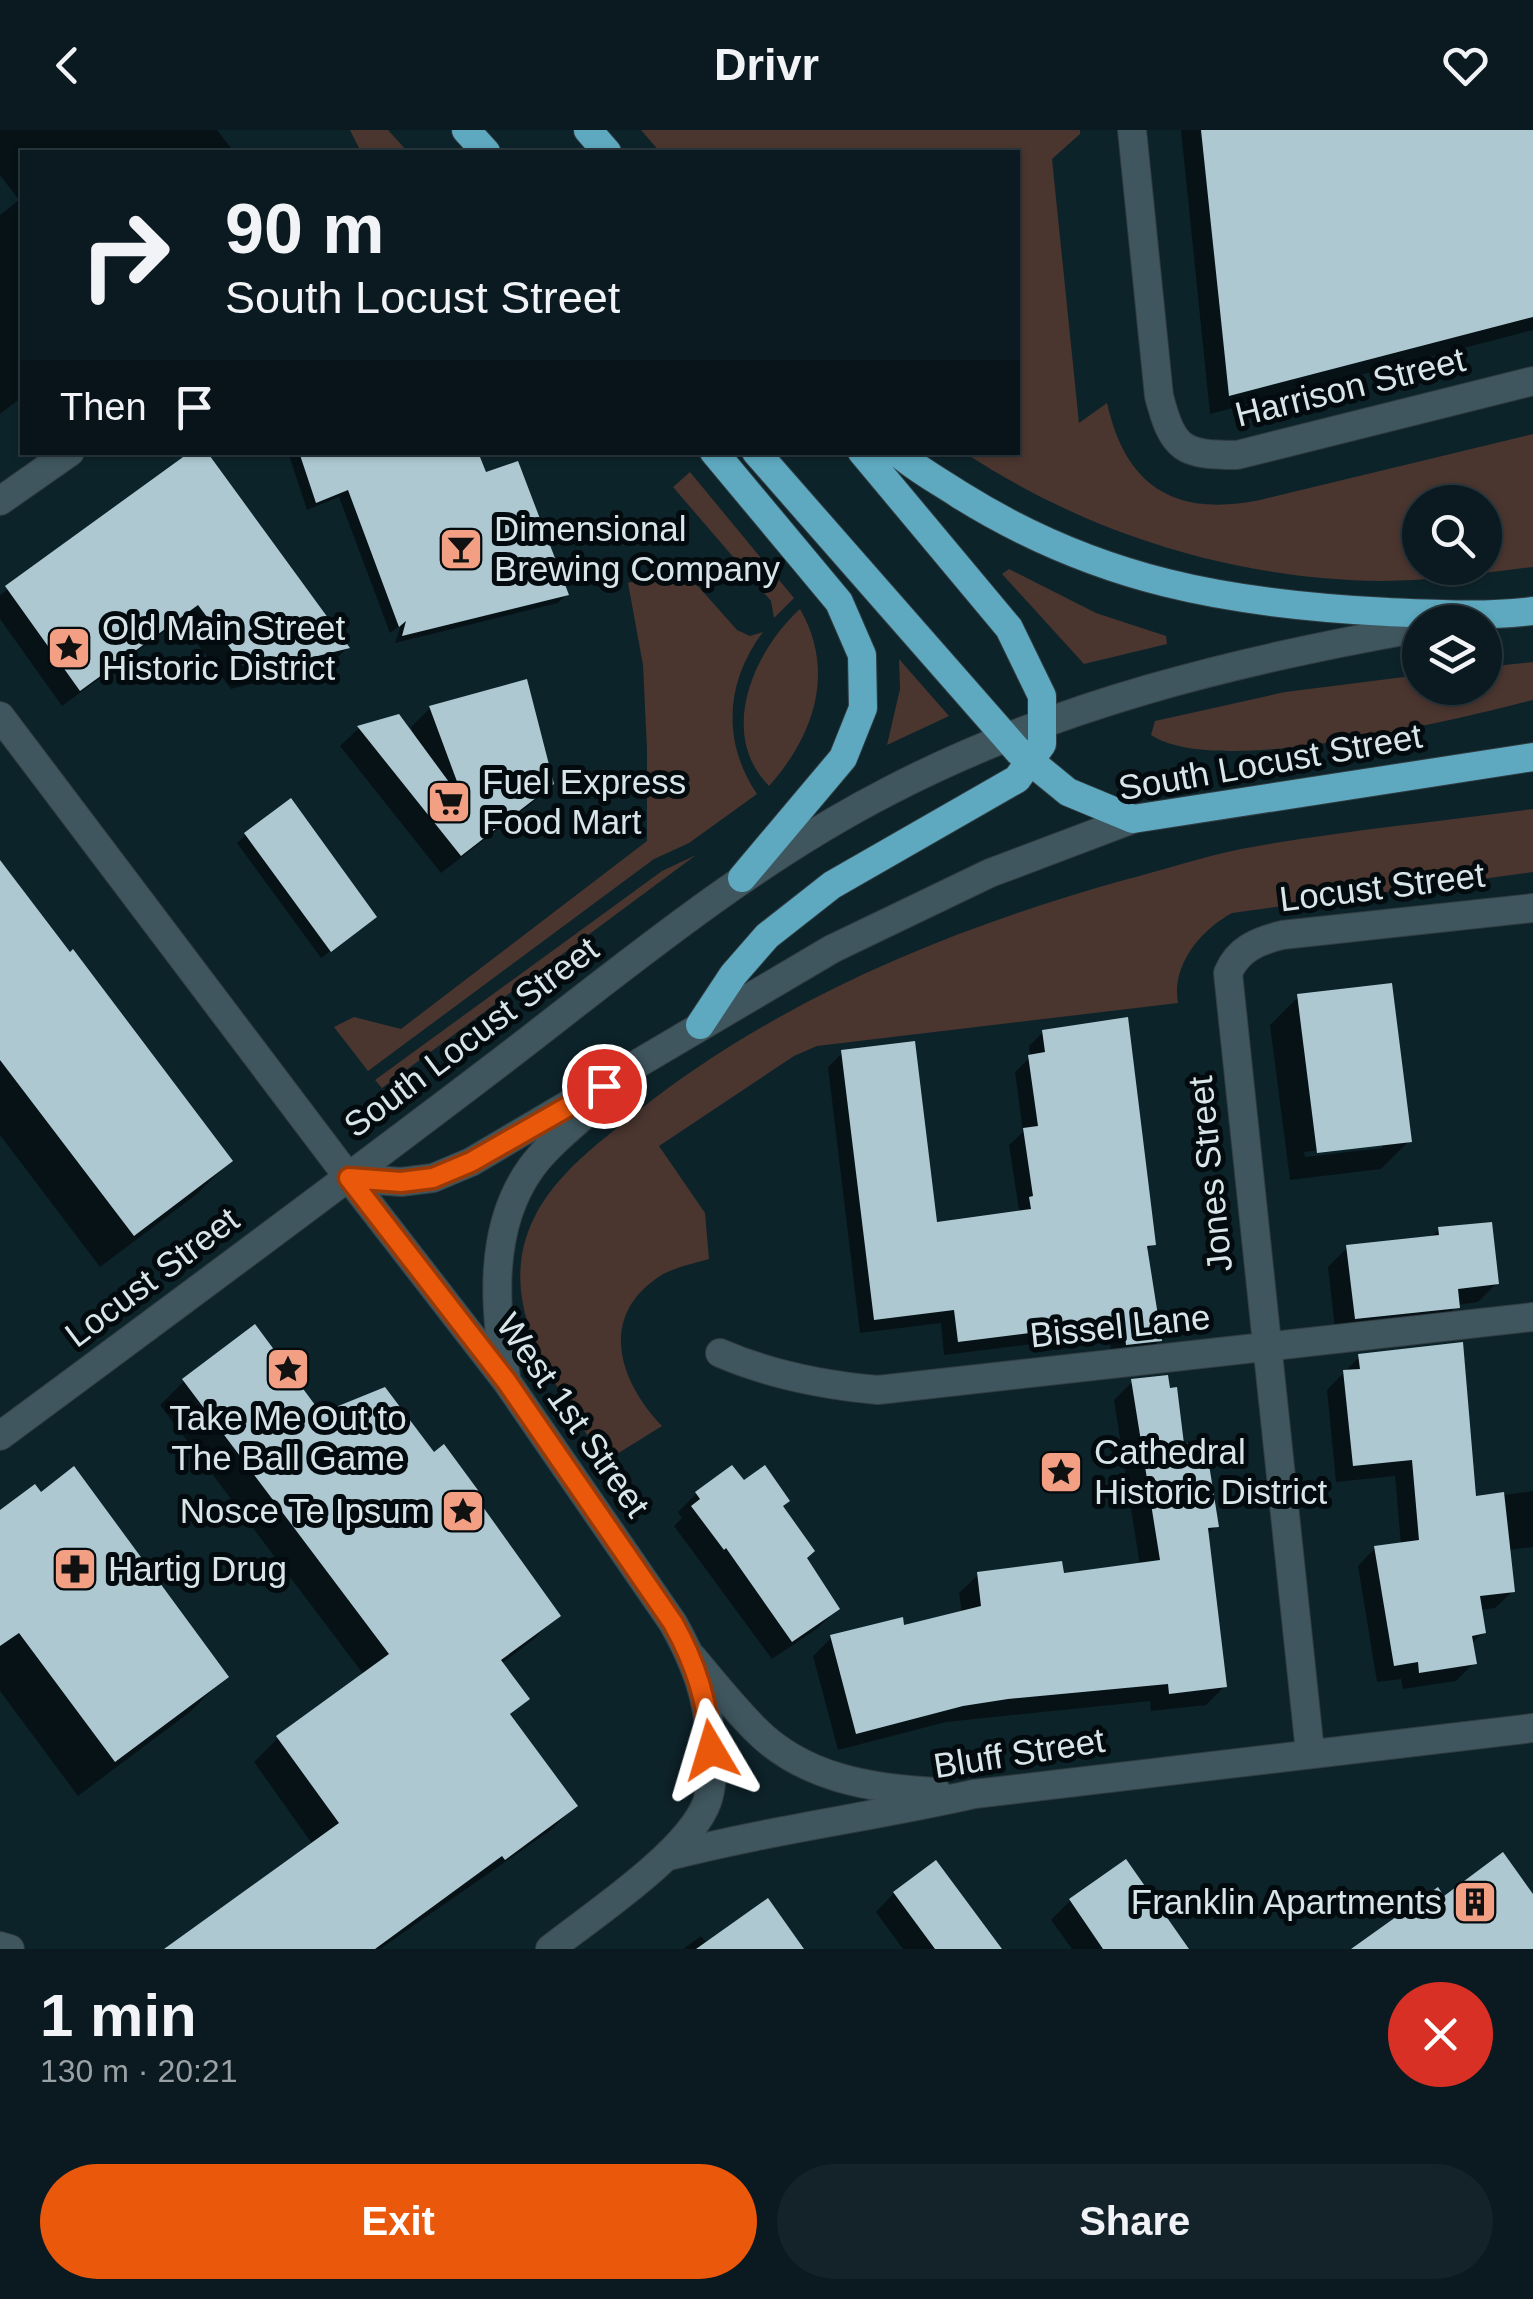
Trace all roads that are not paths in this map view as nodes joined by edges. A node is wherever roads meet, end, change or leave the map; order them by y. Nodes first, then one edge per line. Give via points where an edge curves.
1 (466, 130) edge
2 (588, 130) edge
3 (1132, 130) edge
4 (484, 150) edge
5 (605, 150) edge
6 (1533, 381) edge
7 (66, 455) edge
8 (716, 455) edge
9 (759, 455) edge
10 (865, 455) edge
11 (901, 455) edge
12 (0, 501) edge
13 (1533, 611) edge
14 (1402, 613) edge
15 (1502, 615) edge
16 (1402, 631) edge
17 (0, 716) edge
18 (1042, 725) junction
19 (1009, 738) junction
20 (1533, 757) edge
21 (1029, 762) junction
22 (1132, 818) junction
23 (742, 878) junction
24 (1533, 908) edge
25 (1243, 951) joint
26 (700, 1025) junction
27 (637, 1066) junction
28 (349, 1178) junction
29 (1533, 1317) edge
30 (1266, 1348) junction
31 (720, 1353) dead end
32 (507, 1382) junction
33 (0, 1436) edge
34 (693, 1658) junction
35 (1533, 1728) edge
36 (1310, 1752) junction
37 (974, 1794) junction
38 (669, 1856) junction
39 (0, 1946) edge
40 (10, 1949) edge
41 (550, 1949) edge

1 - 4 highway
2 - 5 highway
3 - 6 street, Harrison Street via 1158,396 1167,429 1184,448 1238,455
7 - 12 street
8 - 23 highway via 839,602 862,655 864,708 843,758
9 - 19 highway
10 - 18 highway via 1009,628 1042,696
11 - 14 highway via 1003,521 1108,567 1208,595
13 - 15 highway
16 - 18 street, South Locust Street via 1220,669
17 - 28 street, West 1st Street
18 - 19 street, South Locust Street
18 - 21 highway via 1042,744
19 - 21 highway
19 - 23 street, South Locust Street via 887,792
20 - 22 highway, South Locust Street
21 - 22 highway via 1068,792
21 - 26 highway via 1017,779 832,885 767,936
22 - 26 street, South Locust Street via 990,873 832,949
23 - 28 street, South Locust Street
24 - 25 street, Locust Street via 1282,934
25 - 30 street, Jones Street via 1232,963 1227,988
26 - 27 street, South Locust Street
27 - 28 street, South Locust Street via 433,1178
27 - 32 street via 533,1165 514,1195 496,1278
28 - 32 street, West 1st Street
28 - 33 street, Locust Street
29 - 30 street, Bissel Lane
30 - 31 street, Bissel Lane via 878,1390 819,1385
30 - 36 street, Jones Street
32 - 34 street, West 1st Street
34 - 37 street via 758,1732 804,1764 843,1781
34 - 38 street, West 1st Street via 704,1694 712,1774 707,1804
35 - 36 street, Bluff Street
36 - 37 street, Bluff Street
37 - 38 street, Bluff Street
38 - 41 street, Bluff Street
39 - 40 street

